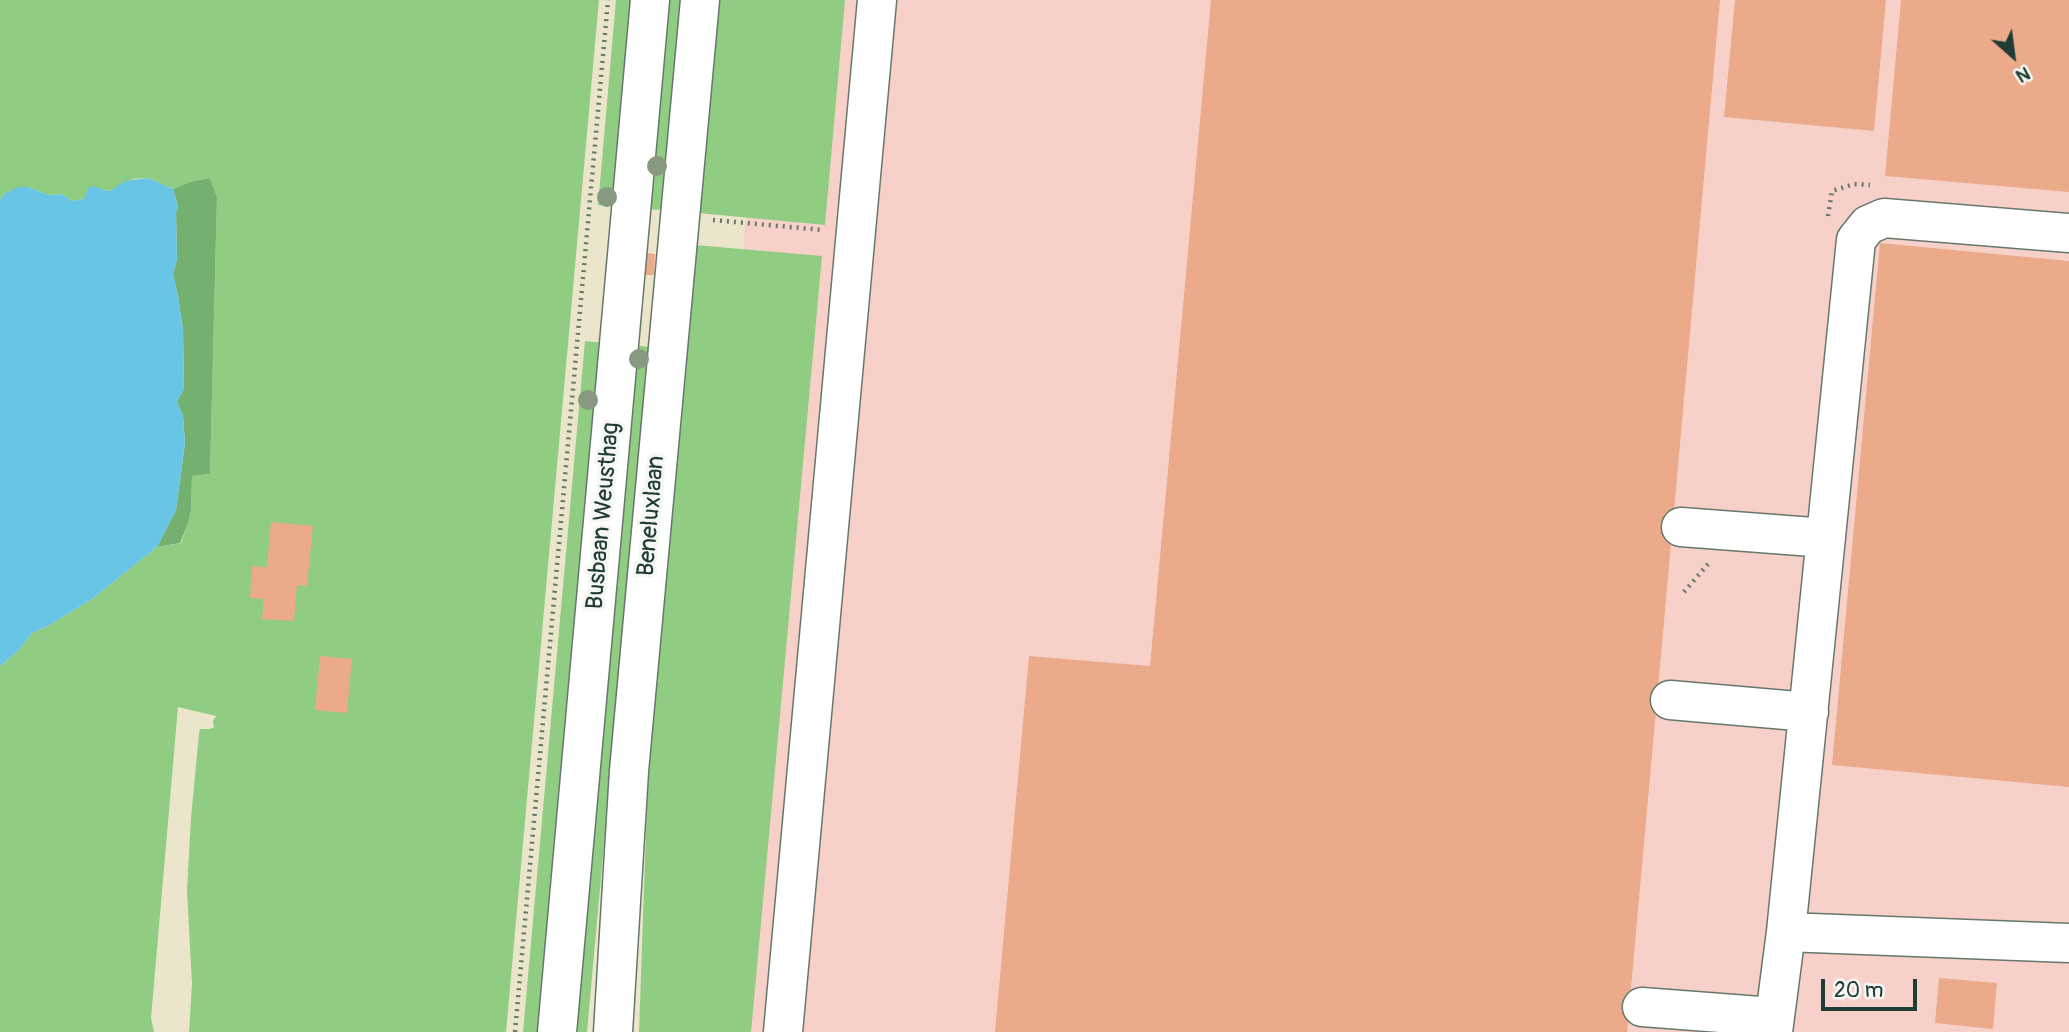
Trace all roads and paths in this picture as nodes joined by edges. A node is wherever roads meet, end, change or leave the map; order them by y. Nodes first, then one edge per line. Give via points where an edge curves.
1 (608, 0) edge
2 (650, 0) edge
3 (700, 0) edge
4 (877, 0) edge
5 (2069, 233) edge
6 (1681, 527) dead end
7 (1826, 538) junction
8 (1670, 700) dead end
9 (1809, 712) junction
10 (1786, 932) junction
11 (2069, 943) edge
12 (1642, 1007) dead end
13 (1773, 1024) edge
14 (515, 1032) edge
15 (557, 1032) edge
16 (613, 1032) edge
17 (783, 1032) edge

1 - 14 path
2 - 15 street, Busbaan Weusthag
3 - 16 street, Beneluxlaan via 629,771
4 - 17 street
5 - 7 street via 1884,218 1860,232 1853,257
6 - 7 street
7 - 9 street
8 - 9 street
9 - 10 street
10 - 11 street
10 - 13 street
12 - 13 street

